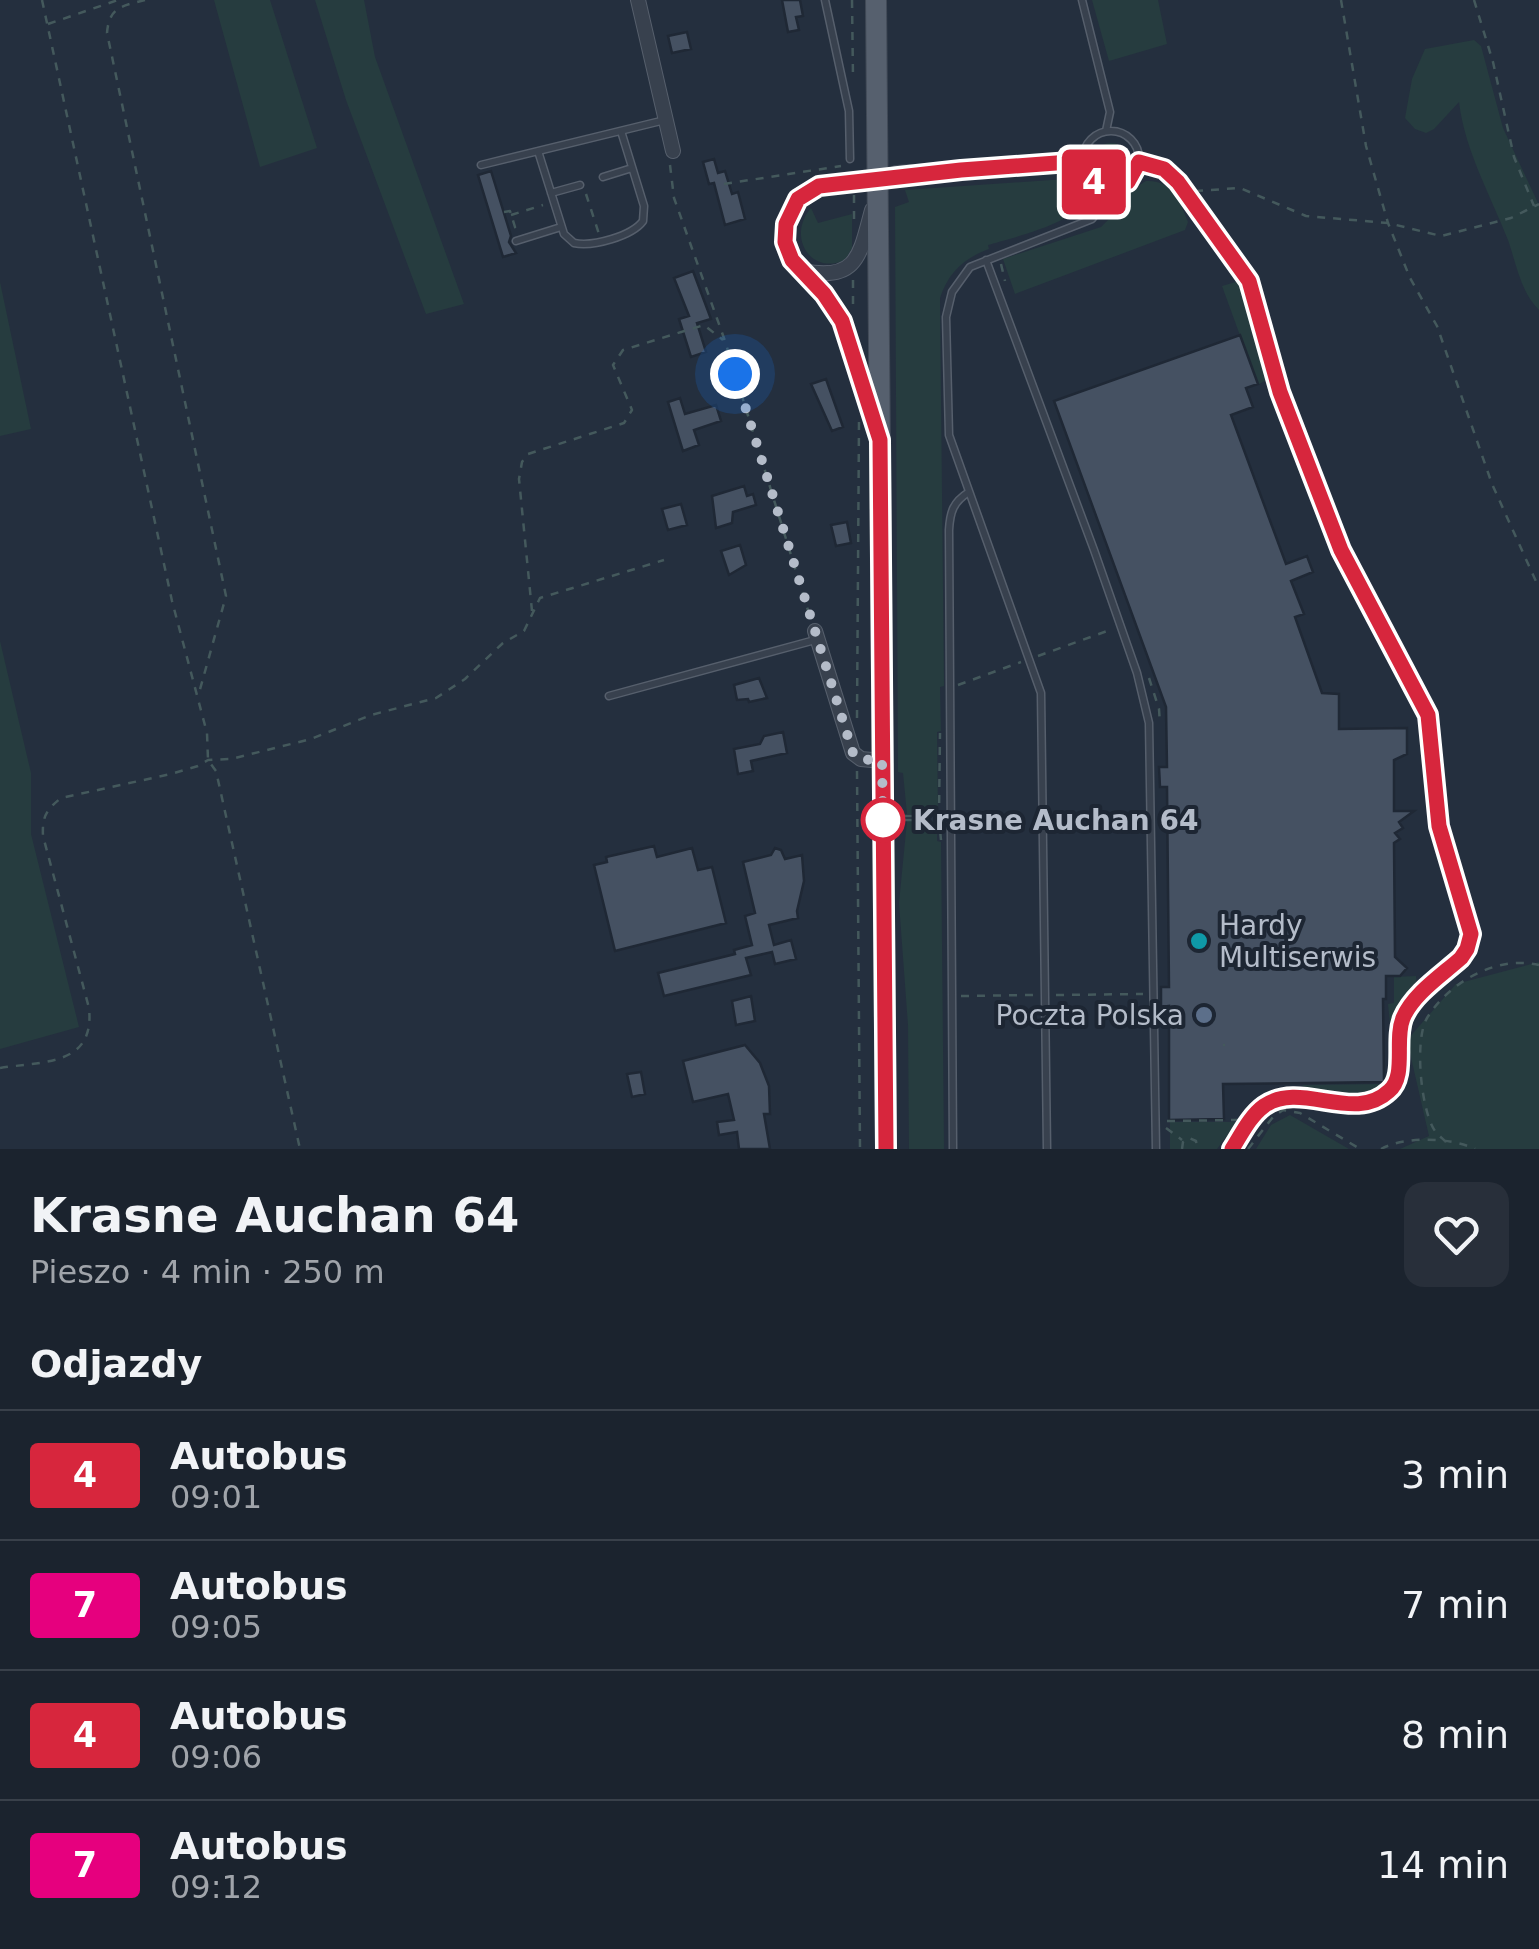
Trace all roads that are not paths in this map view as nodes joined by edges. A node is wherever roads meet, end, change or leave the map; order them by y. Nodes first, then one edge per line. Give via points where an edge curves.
1 (638, 0) edge
2 (825, 0) edge
3 (876, 0) edge
4 (1082, 0) edge
5 (877, 109) junction
6 (848, 110) junction
7 (666, 120) junction
8 (621, 131) junction
9 (1106, 132) junction
10 (538, 150) junction
11 (673, 151) road end
12 (850, 159) road end
13 (1083, 161) junction
14 (1139, 162) junction
15 (481, 164) dead end
16 (632, 168) junction
17 (904, 176) dead end
18 (603, 178) dead end
19 (580, 185) dead end
20 (852, 185) road end
21 (1106, 187) junction
22 (550, 193) junction
23 (876, 195) junction
24 (561, 227) junction
25 (516, 241) dead end
26 (986, 260) junction
27 (804, 272) junction
28 (880, 440) junction
29 (969, 492) junction
30 (816, 635) joint
31 (608, 696) dead end
32 (882, 761) junction
33 (886, 1149) edge
34 (952, 1149) edge
35 (1047, 1149) edge
36 (1156, 1149) edge
37 (1232, 1149) edge

1 - 7 street
2 - 6 lane
3 - 5 main road
4 - 9 lane via 1110,112
5 - 6 lane
5 - 23 main road
6 - 12 lane
7 - 8 lane
7 - 11 street
8 - 10 lane
8 - 16 lane
9 - 13 lane via 1086,145
9 - 14 lane via 1127,136
10 - 15 lane
10 - 22 lane
13 - 17 street
13 - 21 lane via 1090,178
14 - 21 lane via 1128,182
14 - 37 lane via 1164,169 1185,191 1249,281 1280,392 1341,550 1428,715 1439,826 1471,934 1461,958 1405,1014 1397,1079 1388,1093 1356,1104 1274,1102
16 - 18 lane
16 - 24 lane via 644,206 643,221 632,231 582,245
19 - 22 lane
20 - 27 street via 812,188 788,216 787,251
21 - 26 lane via 1092,219
22 - 24 lane
23 - 27 street via 850,267 835,274
23 - 28 main road
24 - 25 lane
26 - 29 lane via 957,282 946,317 949,435
26 - 36 lane via 1094,550 1149,722
27 - 28 street via 835,308
28 - 32 main road
29 - 34 lane via 950,513 949,530
29 - 35 lane via 1041,693
30 - 31 lane
30 - 32 street via 857,758
32 - 33 main road

